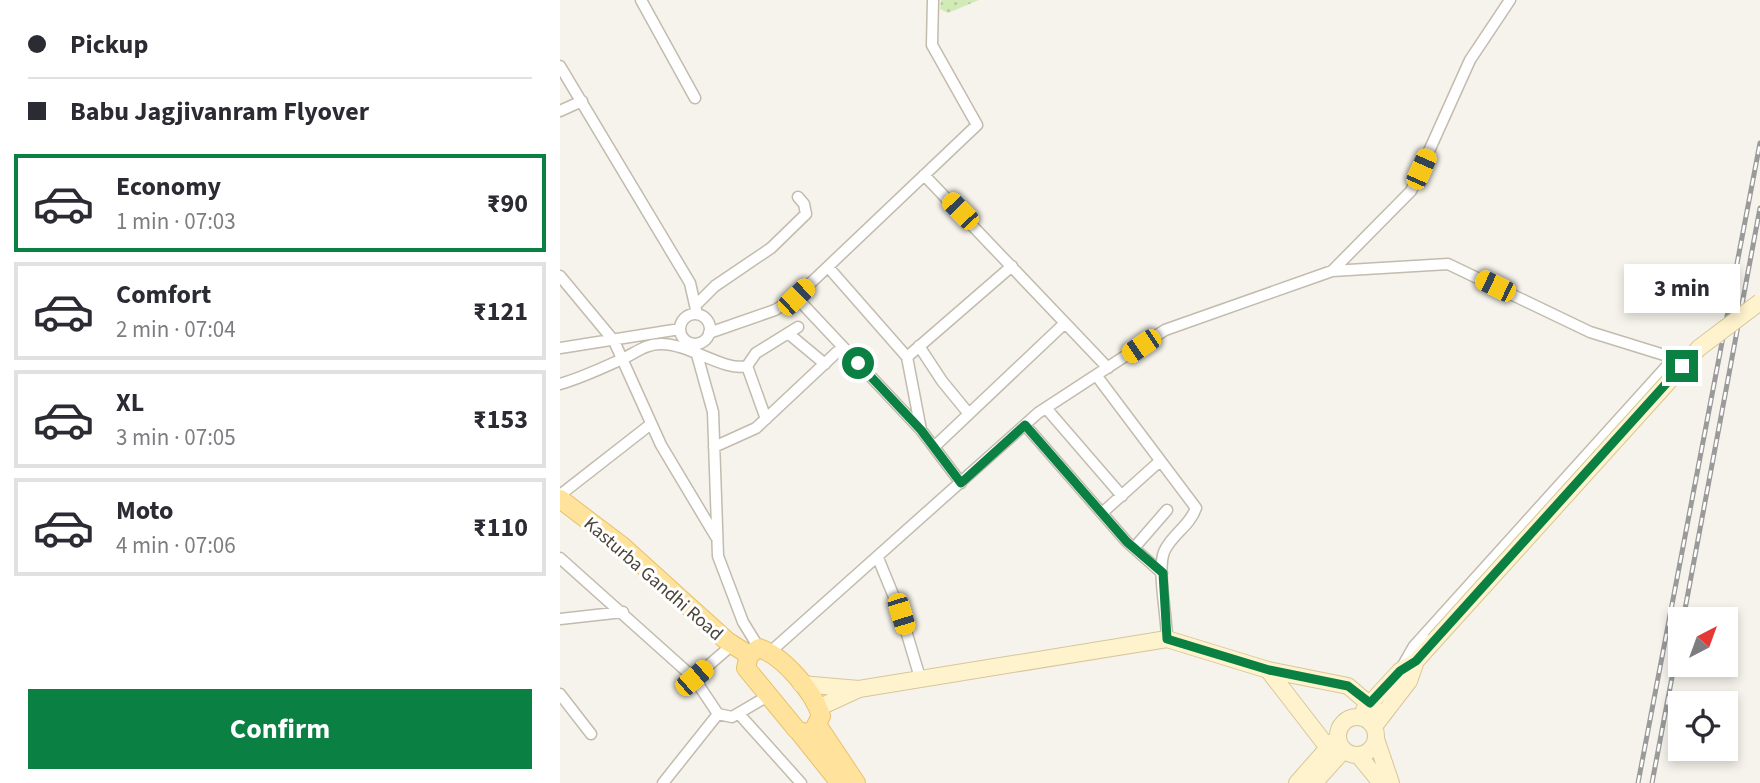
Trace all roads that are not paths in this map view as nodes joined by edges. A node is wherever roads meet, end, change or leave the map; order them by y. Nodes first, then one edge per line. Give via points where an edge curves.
1 (640, 0) edge
2 (933, 0) edge
3 (1510, 0) edge
4 (560, 65) edge
5 (695, 98) dead end
6 (582, 101) junction
7 (560, 111) edge
8 (925, 174) junction
9 (797, 197) dead end
10 (1012, 266) junction
11 (828, 267) junction
12 (1332, 271) junction
13 (560, 276) edge
14 (796, 297) junction
15 (1760, 302) edge
16 (697, 310) junction
17 (1065, 323) junction
18 (680, 329) junction
19 (709, 333) junction
20 (614, 341) junction
21 (919, 346) junction
22 (695, 347) junction
23 (560, 348) edge
24 (837, 352) dead end
25 (907, 357) junction
26 (622, 359) junction
27 (825, 364) junction
28 (747, 366) junction
29 (1108, 368) junction
30 (1096, 375) junction
31 (561, 384) edge
32 (1046, 408) junction
33 (969, 414) junction
34 (766, 419) junction
35 (651, 424) junction
36 (1025, 425) junction
37 (921, 430) junction
38 (714, 447) junction
39 (934, 447) junction
40 (1160, 461) junction
41 (961, 483) junction
42 (1122, 496) junction
43 (560, 497) edge
44 (560, 510) edge
45 (1167, 510) dead end
46 (1102, 513) junction
47 (717, 539) junction
48 (1133, 548) junction
49 (560, 558) edge
50 (878, 558) junction
51 (1163, 573) junction
52 (623, 612) junction
53 (560, 619) edge
54 (1167, 639) junction
55 (728, 648) junction
56 (756, 656) junction
57 (1416, 661) junction
58 (1269, 670) junction
59 (1400, 671) junction
60 (694, 678) junction
61 (921, 681) junction
62 (801, 684) junction
63 (859, 689) junction
64 (560, 694) edge
65 (768, 696) junction
66 (1370, 703) junction
67 (718, 714) junction
68 (739, 714) junction
69 (818, 717) junction
70 (1357, 717) junction
71 (1377, 727) junction
72 (800, 733) junction
73 (590, 734) dead end
74 (1341, 750) junction
75 (1387, 781) edge
76 (663, 783) edge
77 (801, 783) edge
78 (839, 783) edge
79 (856, 783) edge
80 (1297, 783) edge
81 (1314, 783) edge

1 - 5 street
2 - 8 street via 932,45 977,125
3 - 12 street via 1470,60 1411,191
4 - 6 street
6 - 7 street
6 - 16 street via 690,283
8 - 10 street
8 - 11 street
9 - 16 street via 806,214 771,248 715,286
10 - 17 street
10 - 21 street
11 - 14 street
11 - 25 street
12 - 29 street via 1165,330
12 - 59 street via 1448,264 1590,332 1674,358 1414,646
13 - 20 street
14 - 19 street via 775,310
14 - 37 street
15 - 57 street, bridge via 1699,348
16 - 18 street
16 - 19 street via 706,319
17 - 29 street
17 - 33 street
18 - 20 street
18 - 22 street via 682,338
19 - 22 street
20 - 23 street
20 - 26 street
21 - 25 street
21 - 33 street
22 - 26 street via 662,343
22 - 28 street via 725,364
22 - 38 street via 713,412
24 - 27 street
25 - 37 street
26 - 31 street
26 - 35 street
27 - 28 street via 793,330 756,353
27 - 34 street
28 - 34 street
29 - 30 street
30 - 32 street
30 - 40 street
32 - 36 street
32 - 42 street
33 - 39 street
34 - 38 street via 746,435
35 - 43 street
35 - 47 street
36 - 41 street
36 - 46 street
37 - 39 street
38 - 47 street
39 - 41 street
40 - 42 street
40 - 51 street via 1196,508 1164,552
41 - 50 street
42 - 46 street
43 - 55 main road, Kasturba Gandhi Road via 622,545
44 - 55 main road, Kasturba Gandhi Road
45 - 48 street
46 - 48 street
47 - 56 street via 718,556
48 - 51 street
49 - 52 street
50 - 56 street
50 - 61 street
51 - 54 street
52 - 53 street
52 - 60 street
54 - 58 street
54 - 61 street
55 - 56 main road, Kasturba Gandhi Road
55 - 60 street
56 - 62 main road
56 - 65 main road
57 - 59 street
57 - 71 street via 1409,681
58 - 66 street via 1348,686
58 - 74 street
59 - 66 street
60 - 67 street
61 - 63 street
62 - 63 street
62 - 69 main road
63 - 69 street
64 - 73 street
65 - 68 street
65 - 72 main road
66 - 70 street
66 - 71 street
67 - 68 street
67 - 76 street
68 - 77 street
69 - 72 main road via 810,733
69 - 79 main road
70 - 71 street
70 - 74 street via 1341,725
71 - 74 street via 1370,751
71 - 75 street
72 - 78 main road
74 - 75 street
74 - 80 street
74 - 81 street

